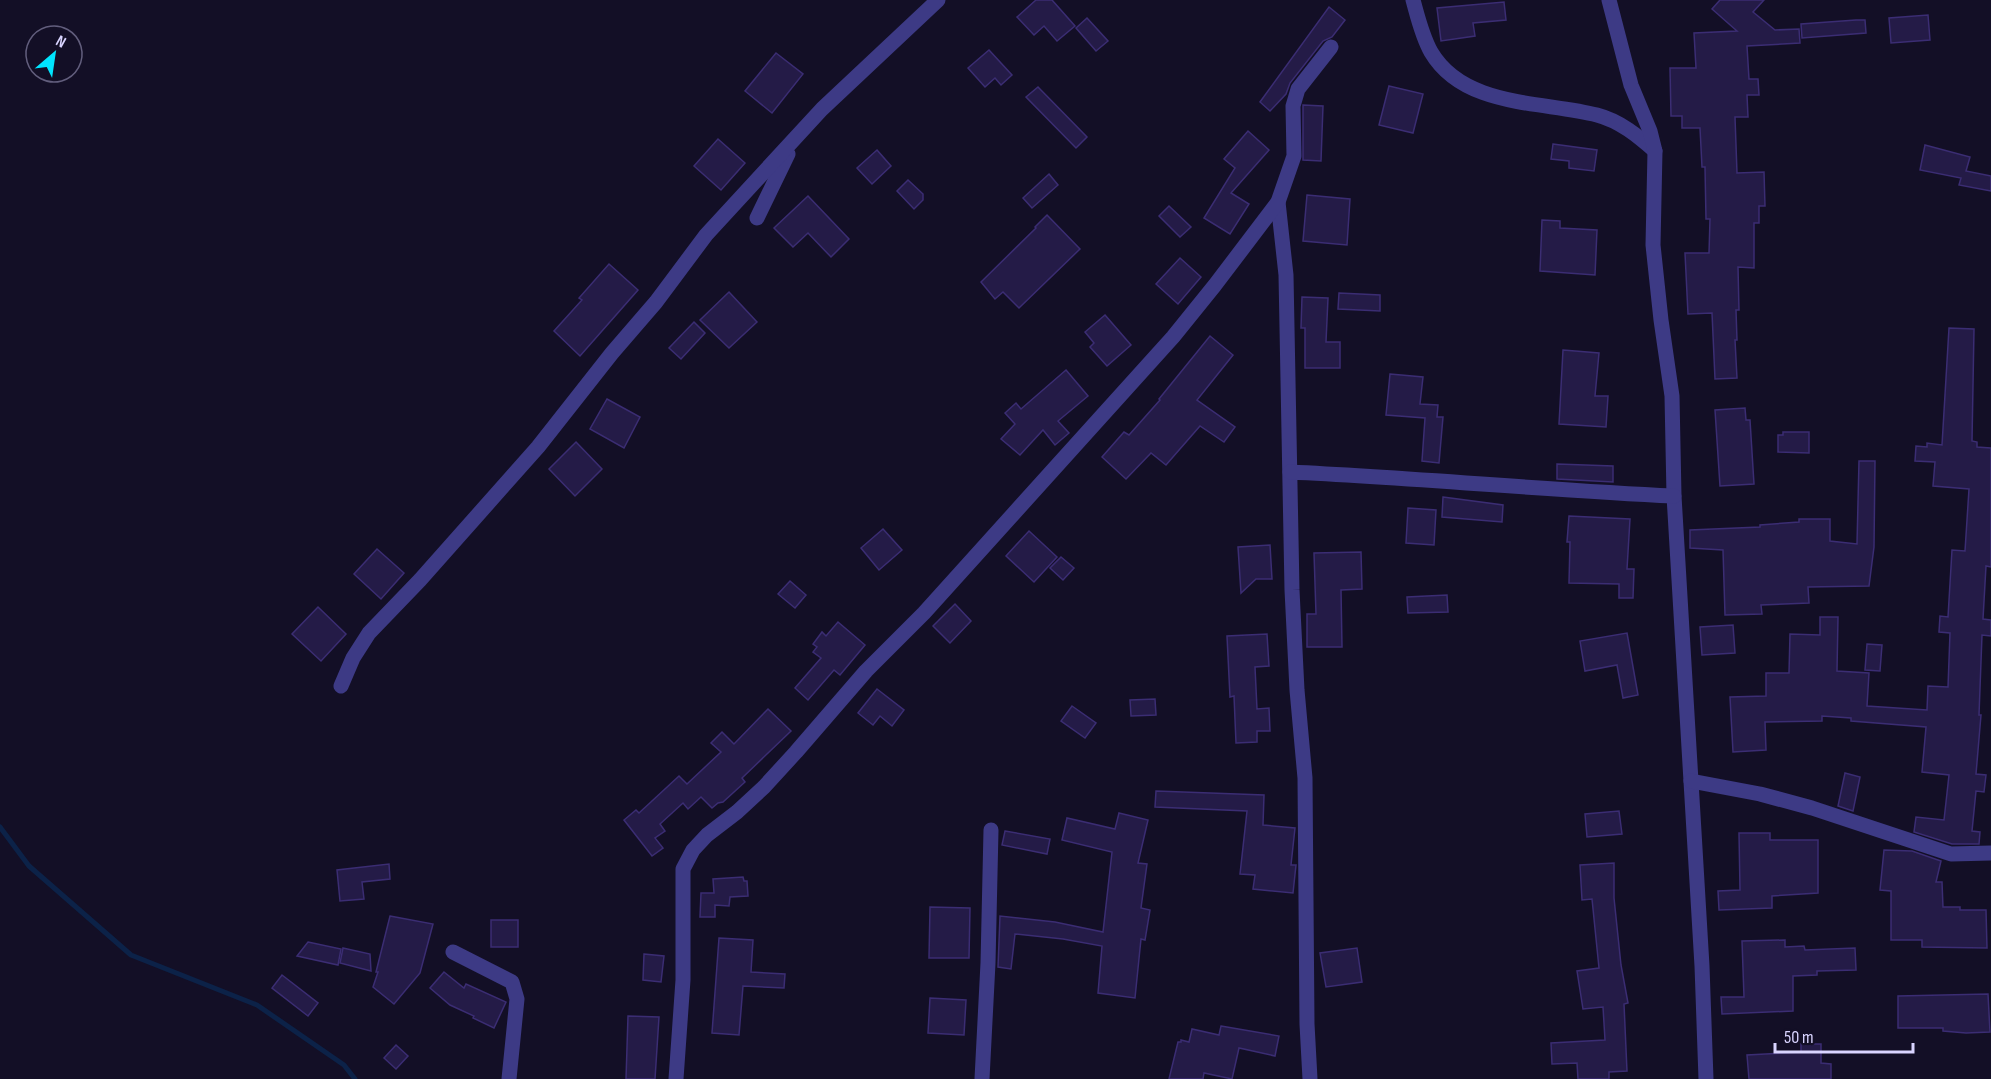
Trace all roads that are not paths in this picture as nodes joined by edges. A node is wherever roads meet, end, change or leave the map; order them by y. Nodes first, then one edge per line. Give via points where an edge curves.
1 (938, 0) edge
2 (1413, 0) edge
3 (1609, 0) edge
4 (1331, 47) dead end
5 (797, 135) junction
6 (1655, 151) junction
7 (1278, 202) junction
8 (757, 218) dead end
9 (1290, 472) junction
10 (1674, 496) junction
11 (341, 686) dead end
12 (1691, 781) junction
13 (991, 830) dead end
14 (1991, 853) edge
15 (453, 952) dead end
16 (509, 1079) edge
17 (676, 1079) edge
18 (982, 1079) edge
19 (1310, 1079) edge
20 (1706, 1079) edge

1 - 5 street
2 - 6 street via 1432,53 1463,83 1520,102 1598,115 1629,130
3 - 6 street via 1631,85
4 - 7 street via 1298,89 1293,105 1294,156
5 - 8 street
5 - 11 street via 706,235 538,447 369,633
6 - 10 street via 1653,245 1672,396
7 - 9 street via 1286,275
7 - 17 street via 1166,346 924,613 866,670 764,787 693,850 683,870 683,980
9 - 10 street
9 - 19 street via 1295,657 1305,778
10 - 12 street
12 - 14 street via 1812,808 1951,854
12 - 20 street
13 - 18 street
15 - 16 street via 512,982 516,990

